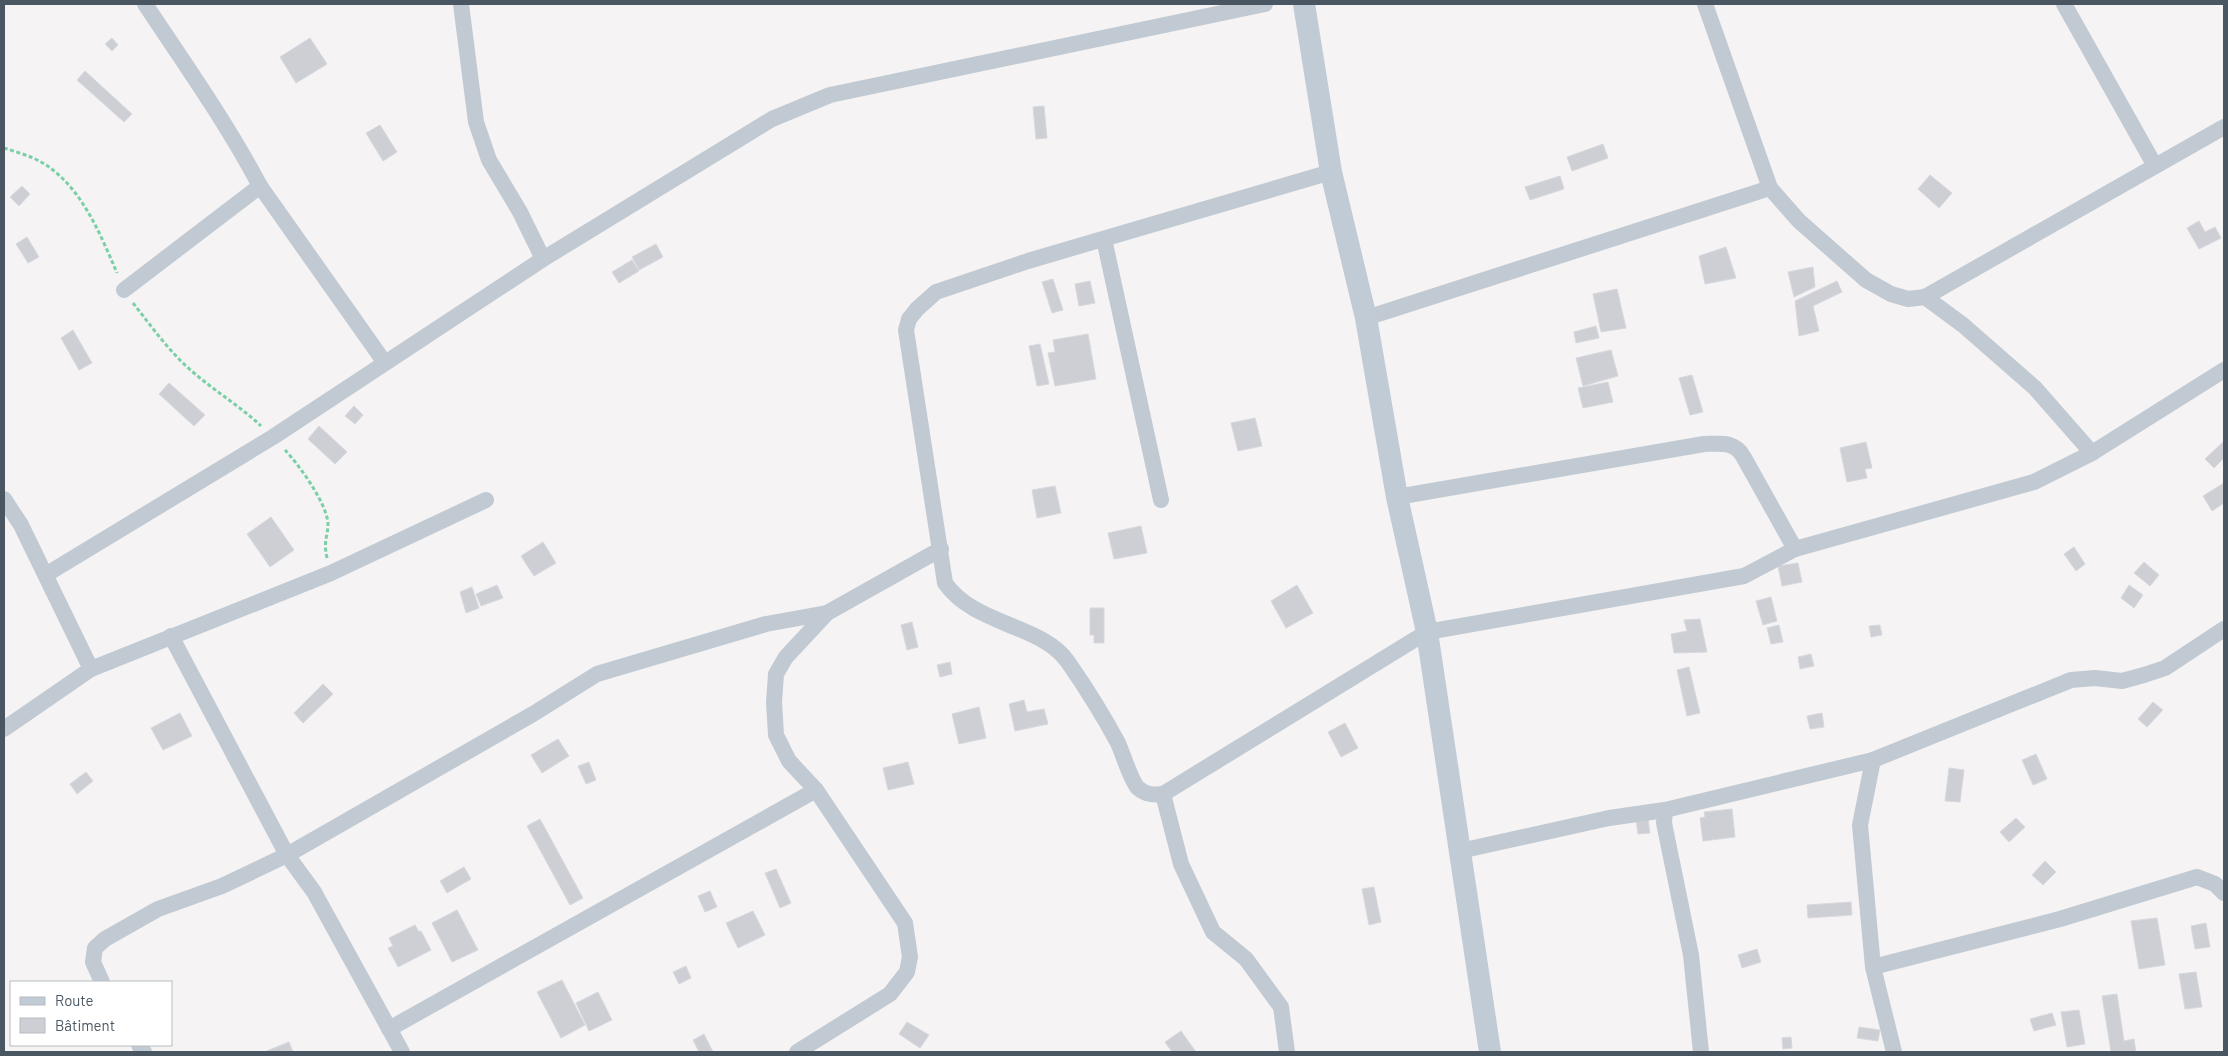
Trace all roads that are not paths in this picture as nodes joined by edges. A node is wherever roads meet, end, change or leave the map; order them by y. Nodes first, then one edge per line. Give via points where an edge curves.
1 (145, 4) edge
2 (461, 4) edge
3 (1264, 4) edge
4 (1304, 4) edge
5 (1705, 4) edge
6 (2064, 4) edge
7 (2224, 126) edge
8 (2155, 166) junction
9 (1332, 172) junction
10 (260, 186) junction
11 (1770, 188) junction
12 (1104, 239) junction
13 (544, 259) junction
14 (124, 290) road end
15 (1925, 297) junction
16 (1366, 318) junction
17 (385, 363) junction
18 (2224, 370) edge
19 (2092, 453) junction
20 (1397, 497) junction
21 (4, 499) edge
22 (486, 500) dead end
23 (1161, 500) dead end
24 (941, 549) junction
25 (1795, 549) junction
26 (47, 574) junction
27 (827, 613) junction
28 (2224, 629) edge
29 (1427, 632) junction
30 (171, 636) junction
31 (91, 669) junction
32 (4, 729) edge
33 (1873, 760) junction
34 (816, 790) junction
35 (1163, 794) junction
36 (1665, 810) junction
37 (1460, 851) junction
38 (287, 855) junction
39 (2224, 893) edge
40 (1874, 967) junction
41 (102, 981) edge
42 (389, 1029) junction
43 (820, 1047) edge
44 (402, 1052) edge
45 (797, 1052) edge
46 (1287, 1052) edge
47 (1490, 1052) edge
48 (1701, 1052) edge
49 (1894, 1052) edge

1 - 10 street via 210,99
2 - 13 street via 476,122 489,160
3 - 13 street via 830,95 772,120
4 - 9 street
5 - 11 street
6 - 8 street
7 - 8 street
8 - 15 street
9 - 12 street
9 - 16 street
10 - 14 street
10 - 17 street
11 - 15 street via 1799,221 1866,280 1890,294 1908,299
11 - 16 street
12 - 23 street
12 - 24 street via 936,292 909,319 906,330
13 - 17 street
15 - 19 street via 1963,325 2035,388
16 - 20 street
17 - 26 street via 273,437
18 - 19 street
19 - 25 street via 2034,482
20 - 25 street via 1704,444 1732,444 1744,456
20 - 29 street
21 - 26 street via 22,525
22 - 30 street via 331,573
24 - 27 street
24 - 35 street via 945,583 955,597 970,608 1051,645 1066,659 1102,713 1137,788 1151,795
25 - 29 street via 1744,576
26 - 31 street
27 - 34 street via 786,656 776,674 774,702 776,735 789,761
27 - 38 street via 766,624 597,674
28 - 33 street via 2165,668 2144,676 2122,681 2071,680
29 - 35 street
29 - 37 street
30 - 31 street
30 - 38 street
31 - 32 street
33 - 36 street
33 - 40 street via 1860,825
34 - 42 street
34 - 43 street via 905,923 910,957 907,972 890,994
35 - 46 street via 1181,864 1209,924 1213,932 1246,959 1281,1007
36 - 37 street via 1609,818
36 - 48 street via 1664,823 1691,955
37 - 47 street
38 - 41 street via 222,886 158,909 105,939 95,948 93,962
38 - 42 street via 314,892
39 - 40 street via 2215,884 2197,878 2060,920
40 - 49 street
42 - 44 street
43 - 45 street

